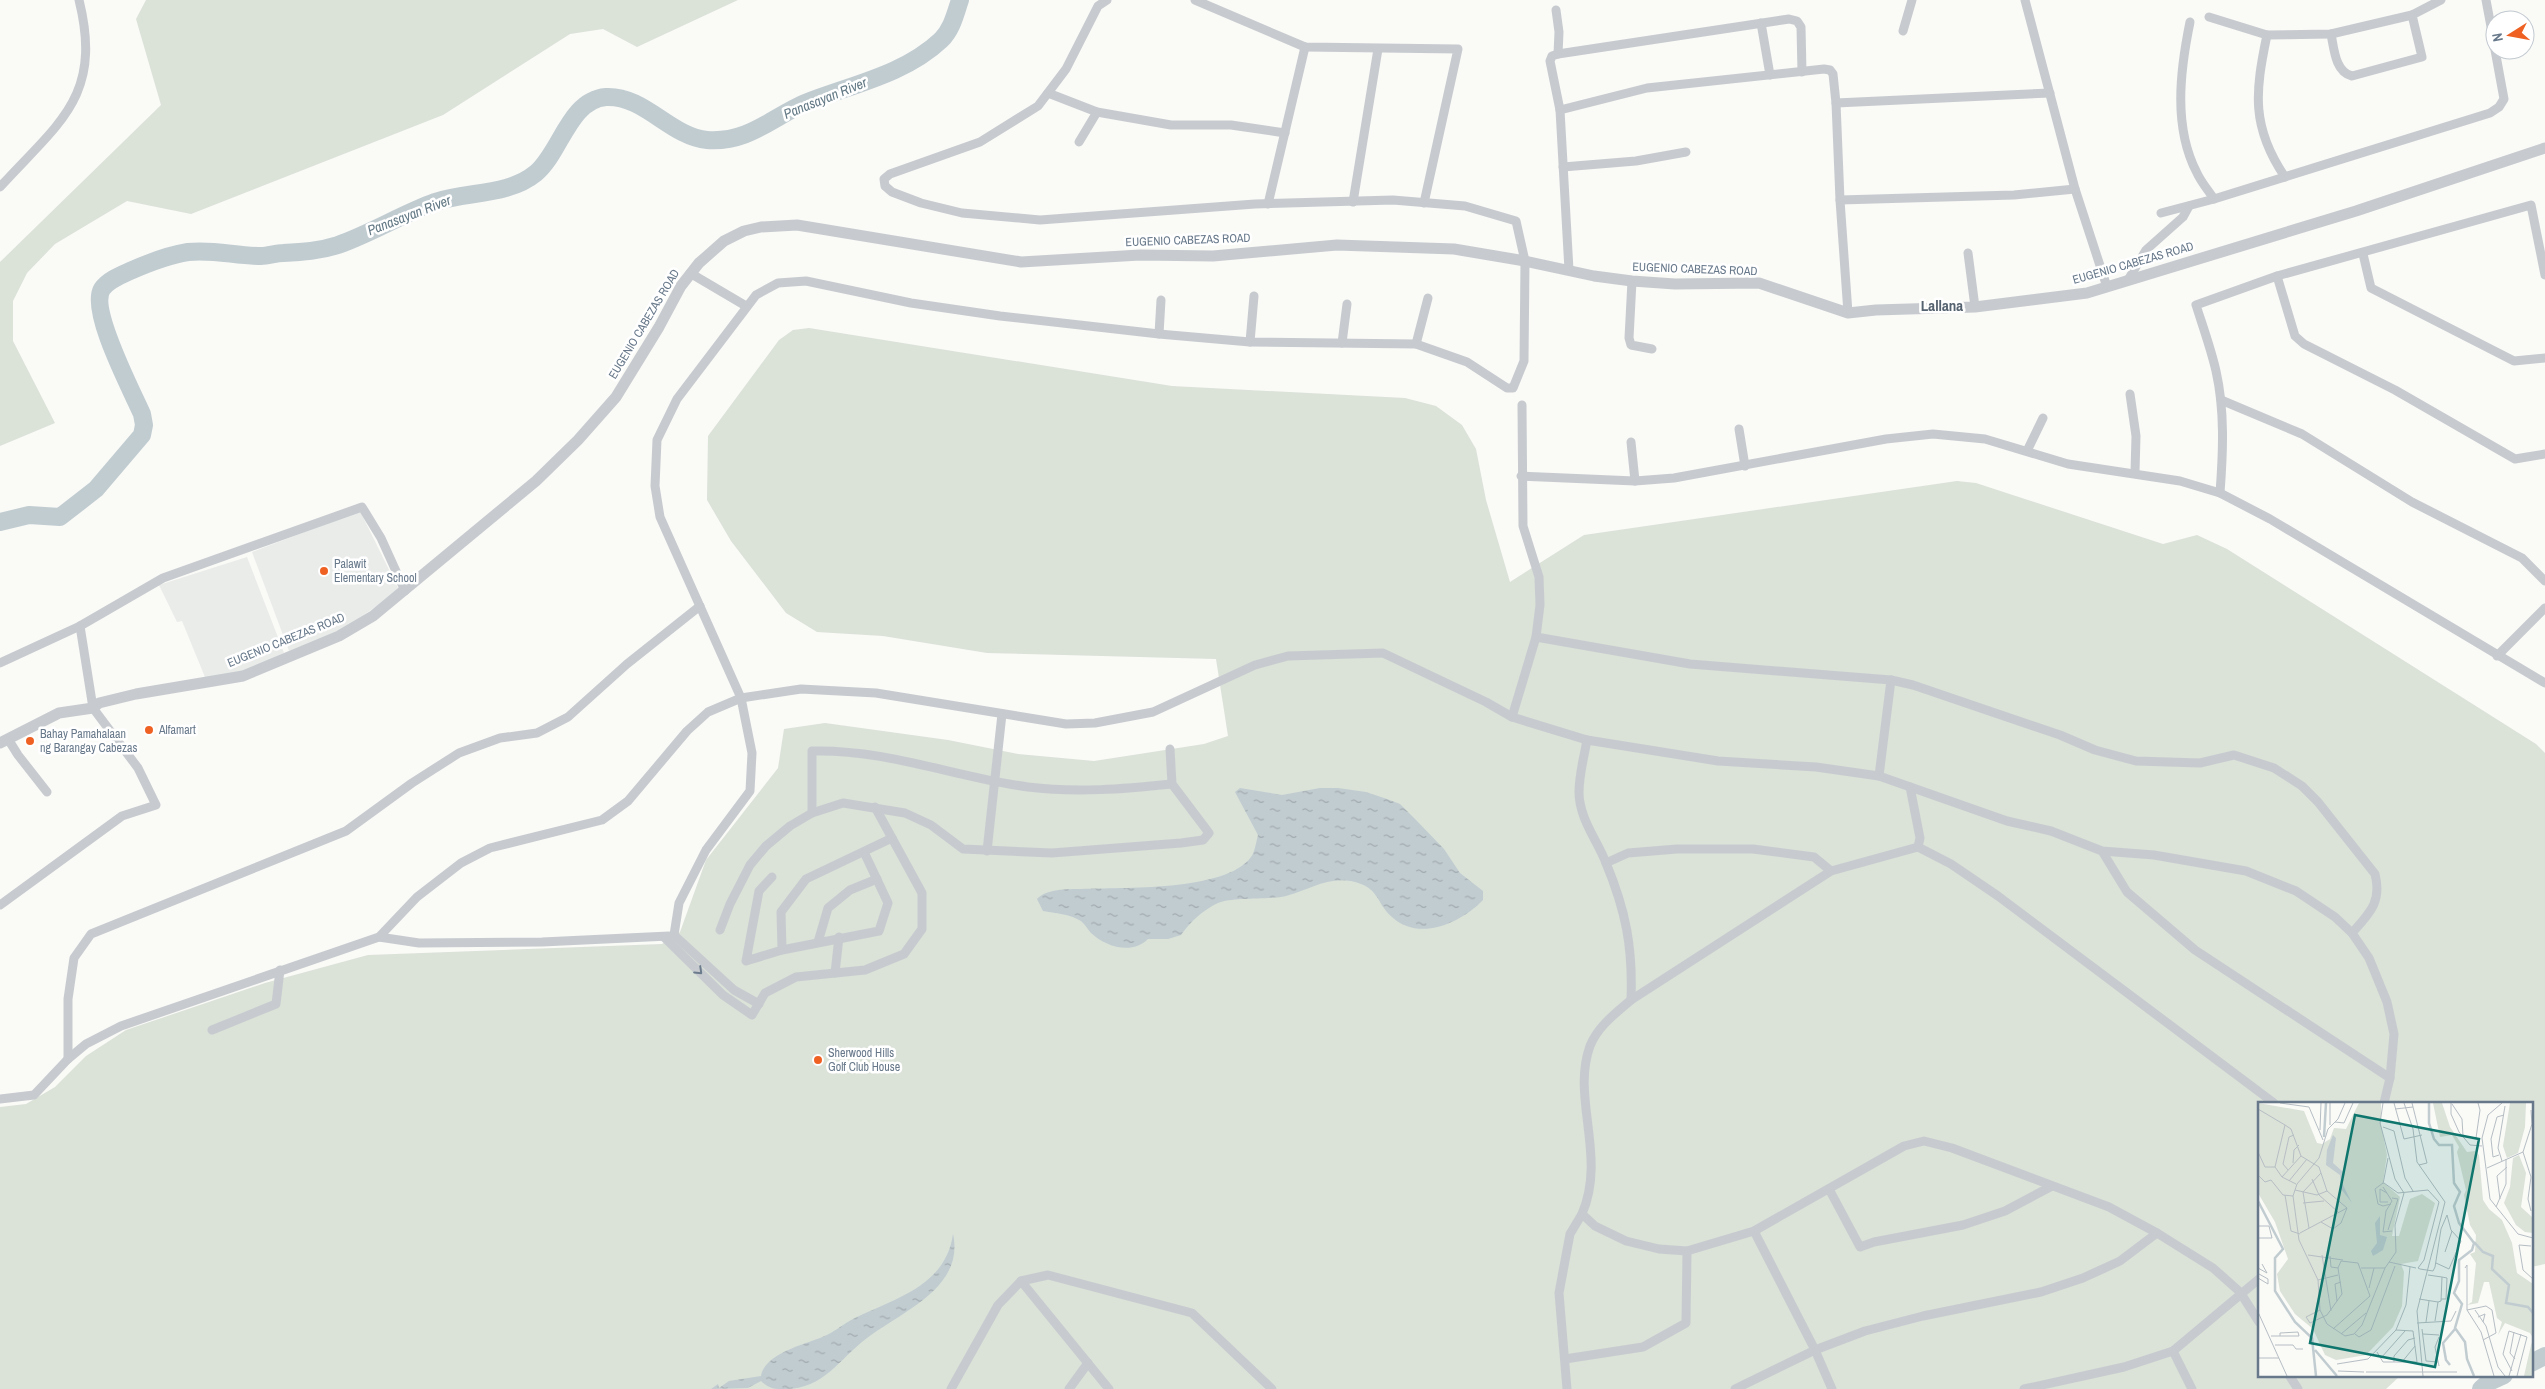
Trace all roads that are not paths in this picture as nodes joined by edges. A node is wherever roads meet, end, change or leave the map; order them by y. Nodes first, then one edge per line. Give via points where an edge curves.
1 (79, 0) edge
2 (1107, 0) edge
3 (1195, 0) edge
4 (1912, 0) edge
5 (2025, 0) edge
6 (2440, 0) edge
7 (1556, 10) dead end
8 (2412, 14) junction
9 (2210, 16) dead end
10 (2190, 22) dead end
11 (1761, 23) junction
12 (1903, 31) dead end
13 (2331, 34) junction
14 (2267, 35) junction
15 (1305, 47) junction
16 (1378, 49) junction
17 (1558, 54) junction
18 (2497, 60) edge
19 (1802, 72) junction
20 (1770, 75) junction
21 (1048, 93) junction
22 (2050, 93) junction
23 (1836, 104) junction
24 (1560, 110) junction
25 (1098, 112) junction
26 (1285, 133) junction
27 (1078, 142) dead end
28 (2545, 148) edge
29 (1686, 152) dead end
30 (1563, 167) junction
31 (2285, 177) junction
32 (1, 185) edge
33 (2075, 189) junction
34 (2214, 199) junction
35 (1840, 200) junction
36 (1353, 202) junction
37 (1424, 203) junction
38 (1268, 204) junction
39 (2189, 206) junction
40 (2160, 213) dead end
41 (1968, 253) dead end
42 (2363, 254) junction
43 (1525, 261) junction
44 (1569, 270) junction
45 (690, 273) junction
46 (2545, 275) edge
47 (2277, 276) junction
48 (2128, 280) junction
49 (1632, 281) junction
50 (2107, 287) junction
51 (1254, 296) dead end
52 (1428, 298) dead end
53 (1161, 300) dead end
54 (1346, 304) dead end
55 (746, 306) junction
56 (1975, 307) junction
57 (1848, 313) junction
58 (1160, 334) junction
59 (1250, 342) junction
60 (1342, 343) junction
61 (1416, 344) junction
62 (1652, 349) dead end
63 (2545, 358) edge
64 (2130, 394) dead end
65 (2221, 400) junction
66 (1522, 405) dead end
67 (2043, 418) dead end
68 (1739, 429) dead end
69 (1631, 442) dead end
70 (2027, 450) junction
71 (2545, 454) edge
72 (1744, 466) junction
73 (2135, 472) junction
74 (1521, 476) junction
75 (1635, 481) junction
76 (2220, 493) junction
77 (2545, 581) edge
78 (405, 590) junction
79 (700, 606) junction
80 (2545, 608) edge
81 (80, 626) junction
82 (1536, 637) junction
83 (2497, 656) junction
84 (0, 663) edge
85 (1891, 680) junction
86 (2545, 683) edge
87 (742, 698) junction
88 (93, 708) junction
89 (1002, 714) junction
90 (1512, 717) junction
91 (1587, 740) junction
92 (4, 741) edge
93 (1170, 749) dead end
94 (1879, 776) junction
95 (995, 781) junction
96 (1172, 784) junction
97 (1910, 787) junction
98 (46, 792) dead end
99 (876, 808) junction
100 (812, 813) junction
101 (892, 838) junction
102 (1918, 847) junction
103 (988, 851) junction
104 (2102, 851) junction
105 (864, 852) junction
106 (1606, 863) junction
107 (1831, 871) junction
108 (772, 877) dead end
109 (877, 879) junction
110 (0, 905) edge
111 (720, 930) dead end
112 (2352, 933) junction
113 (674, 935) junction
114 (664, 937) junction
115 (839, 937) junction
116 (379, 938) junction
117 (818, 942) junction
118 (782, 950) junction
119 (280, 970) junction
120 (835, 973) junction
121 (1631, 1000) junction
122 (759, 1004) junction
123 (212, 1030) dead end
124 (68, 1059) junction
125 (2390, 1078) junction
126 (0, 1099) edge
127 (2273, 1102) edge
128 (2384, 1102) edge
129 (2052, 1186) junction
130 (1829, 1189) junction
131 (1582, 1214) junction
132 (1754, 1231) junction
133 (2157, 1233) junction
134 (1687, 1252) junction
135 (1021, 1280) junction
136 (2258, 1280) edge
137 (2240, 1292) junction
138 (2258, 1320) edge
139 (1816, 1350) junction
140 (2173, 1351) junction
141 (1565, 1359) junction
142 (1088, 1363) junction
143 (2290, 1376) edge
144 (951, 1389) edge
145 (1069, 1389) edge
146 (1109, 1389) edge
147 (1272, 1389) edge
148 (1567, 1389) edge
149 (1735, 1389) edge
150 (1832, 1389) edge
151 (2024, 1389) edge
152 (2192, 1389) edge
153 (2298, 1389) edge

1 - 32 street via 86,68 80,90 59,124
2 - 21 street via 1098,6 1066,69
3 - 15 street
4 - 12 street
5 - 22 street
6 - 8 street
7 - 17 street
8 - 13 street
8 - 13 street via 2422,57 2352,76 2347,75 2336,59
9 - 14 street
10 - 34 street via 2182,60 2180,101 2185,138 2196,173
11 - 17 street
11 - 19 street via 1789,19 1800,24
11 - 20 street
13 - 14 street
14 - 31 street via 2258,80 2258,106 2271,156
15 - 16 street
15 - 26 street
16 - 36 street
16 - 37 street via 1458,49
17 - 24 street via 1550,61
18 - 31 street via 2504,98 2490,114
19 - 20 street
19 - 23 street via 1832,72
20 - 24 street via 1647,88
21 - 25 street
21 - 38 street via 1038,106 980,142 890,174 884,179 885,186 921,204 962,213 1040,220
22 - 23 street
22 - 33 street
23 - 35 street
24 - 30 street
25 - 26 street via 1170,125 1231,126
25 - 27 street
26 - 38 street
28 - 48 street, EUGENIO CABEZAS ROAD via 2356,211
29 - 30 street via 1636,161
30 - 44 street
31 - 34 street
33 - 35 street
33 - 50 street
34 - 39 street
35 - 57 street
36 - 37 street via 1393,200
36 - 38 street
37 - 43 street via 1465,206 1516,221
39 - 40 street
39 - 48 street via 2183,217 2146,250
41 - 56 street
42 - 46 street via 2531,205
42 - 47 street
42 - 63 street via 2369,290 2514,361
43 - 44 street, EUGENIO CABEZAS ROAD
43 - 45 street, EUGENIO CABEZAS ROAD via 1454,249 1336,245 1213,256 1140,255 1021,262 797,225 761,227 732,236
43 - 61 street via 1524,361 1513,388 1507,388 1467,362
44 - 49 street, EUGENIO CABEZAS ROAD
45 - 55 street
45 - 78 street, EUGENIO CABEZAS ROAD via 616,397 578,440 536,481
47 - 65 street via 2196,305 2216,370
47 - 71 street via 2295,336 2304,344 2396,390 2515,459
48 - 50 street, EUGENIO CABEZAS ROAD
49 - 57 street, EUGENIO CABEZAS ROAD via 1759,283
49 - 62 street via 1631,345
50 - 56 street, EUGENIO CABEZAS ROAD via 2087,293
51 - 59 street
52 - 61 street
53 - 58 street
54 - 60 street
55 - 58 street via 766,288 806,281 911,303
55 - 79 street via 677,399 657,440 655,486 660,517
56 - 57 street, EUGENIO CABEZAS ROAD
58 - 59 street
59 - 60 street
60 - 61 street
64 - 73 street via 2136,436
65 - 76 street via 2223,454
65 - 77 street via 2302,434 2412,502 2522,558
66 - 74 street
67 - 70 street
68 - 72 street
69 - 75 street
70 - 72 street via 1985,439 1933,434 1886,439
70 - 73 street via 2068,464
72 - 75 street
73 - 76 street
74 - 75 street
74 - 82 street via 1523,526 1539,577
76 - 83 street
78 - 81 street via 381,538 362,507 163,578
78 - 88 street, EUGENIO CABEZAS ROAD via 373,616 339,636 243,676 136,694 99,703
79 - 87 street
79 - 124 street via 626,664 568,717 537,733 500,738 459,753 346,831 91,934 74,958 68,999
80 - 83 street
81 - 84 street
81 - 88 street
82 - 85 street via 1690,664
82 - 90 street
83 - 86 street
85 - 94 street
85 - 112 street via 2060,735 2095,750 2136,760 2200,763 2234,755 2274,768 2302,786 2318,802 2375,874 2379,888 2375,906
87 - 89 street via 801,689 876,693
87 - 113 street via 752,753 750,791 706,850 680,903
87 - 116 street via 708,712 687,731 628,801 602,820 490,848 461,863 417,897
88 - 92 street, EUGENIO CABEZAS ROAD via 59,714
88 - 110 street via 138,768 156,805 122,816
89 - 90 street via 1066,724 1095,724 1153,712 1255,665 1288,656 1384,653
89 - 95 street
90 - 91 street
91 - 94 street via 1718,761 1816,767
91 - 106 street via 1579,793 1586,821
92 - 98 street
93 - 96 street
94 - 97 street
95 - 96 street via 1079,791
95 - 100 street via 876,755 812,751
95 - 103 street
96 - 103 street via 1209,833 1203,840 1052,853
97 - 102 street via 1920,838
97 - 104 street via 2007,821 2051,831
99 - 100 street via 843,803
99 - 101 street
99 - 103 street via 905,813 931,825 963,849
100 - 111 street via 766,846 750,865
101 - 105 street
101 - 120 street via 922,893 922,929 904,954 865,970
102 - 107 street
102 - 127 street via 1951,864 1998,896
104 - 112 street via 2154,855 2246,871 2296,890
104 - 125 street via 2127,892 2195,950
105 - 109 street
105 - 118 street via 806,879 781,912
106 - 107 street via 1628,853 1753,849 1814,857
106 - 121 street via 1628,924
107 - 121 street
108 - 118 street via 759,892 746,961
109 - 115 street via 888,903 879,930 850,938
109 - 117 street via 850,890 828,908
112 - 125 street via 2369,958 2387,1002 2394,1034
113 - 114 street
113 - 122 street via 734,990
114 - 116 street via 429,943
114 -> 122 street via 723,995 752,1015
115 - 117 street
115 - 120 street
116 - 119 street
117 - 118 street
119 - 123 street via 276,1004
119 - 124 street via 121,1026 86,1044
120 - 122 street via 796,977 765,993
121 - 131 street via 1605,1022 1590,1045 1584,1074 1591,1132 1591,1185
124 - 126 street via 34,1095
125 - 128 street
129 - 130 street via 1952,1148 1924,1141 1904,1146
129 - 130 street via 2006,1210 1964,1225 1860,1247
129 - 133 street via 2110,1207
130 - 132 street
131 - 134 street via 1595,1226 1626,1242
131 - 141 street via 1570,1234 1559,1293
132 - 134 street
132 - 139 street
133 - 137 street via 2213,1268
133 - 139 street via 2120,1261 2083,1278 2041,1292 1865,1331
134 - 141 street via 1686,1324 1643,1347
135 - 142 street
135 - 144 street via 998,1305
135 - 147 street via 1048,1275 1192,1313
136 - 137 street
137 - 138 street
137 - 140 street
139 - 149 street
139 - 150 street
140 - 151 street via 2124,1368
140 - 152 street
141 - 148 street
142 - 145 street
142 - 146 street
143 - 153 street

